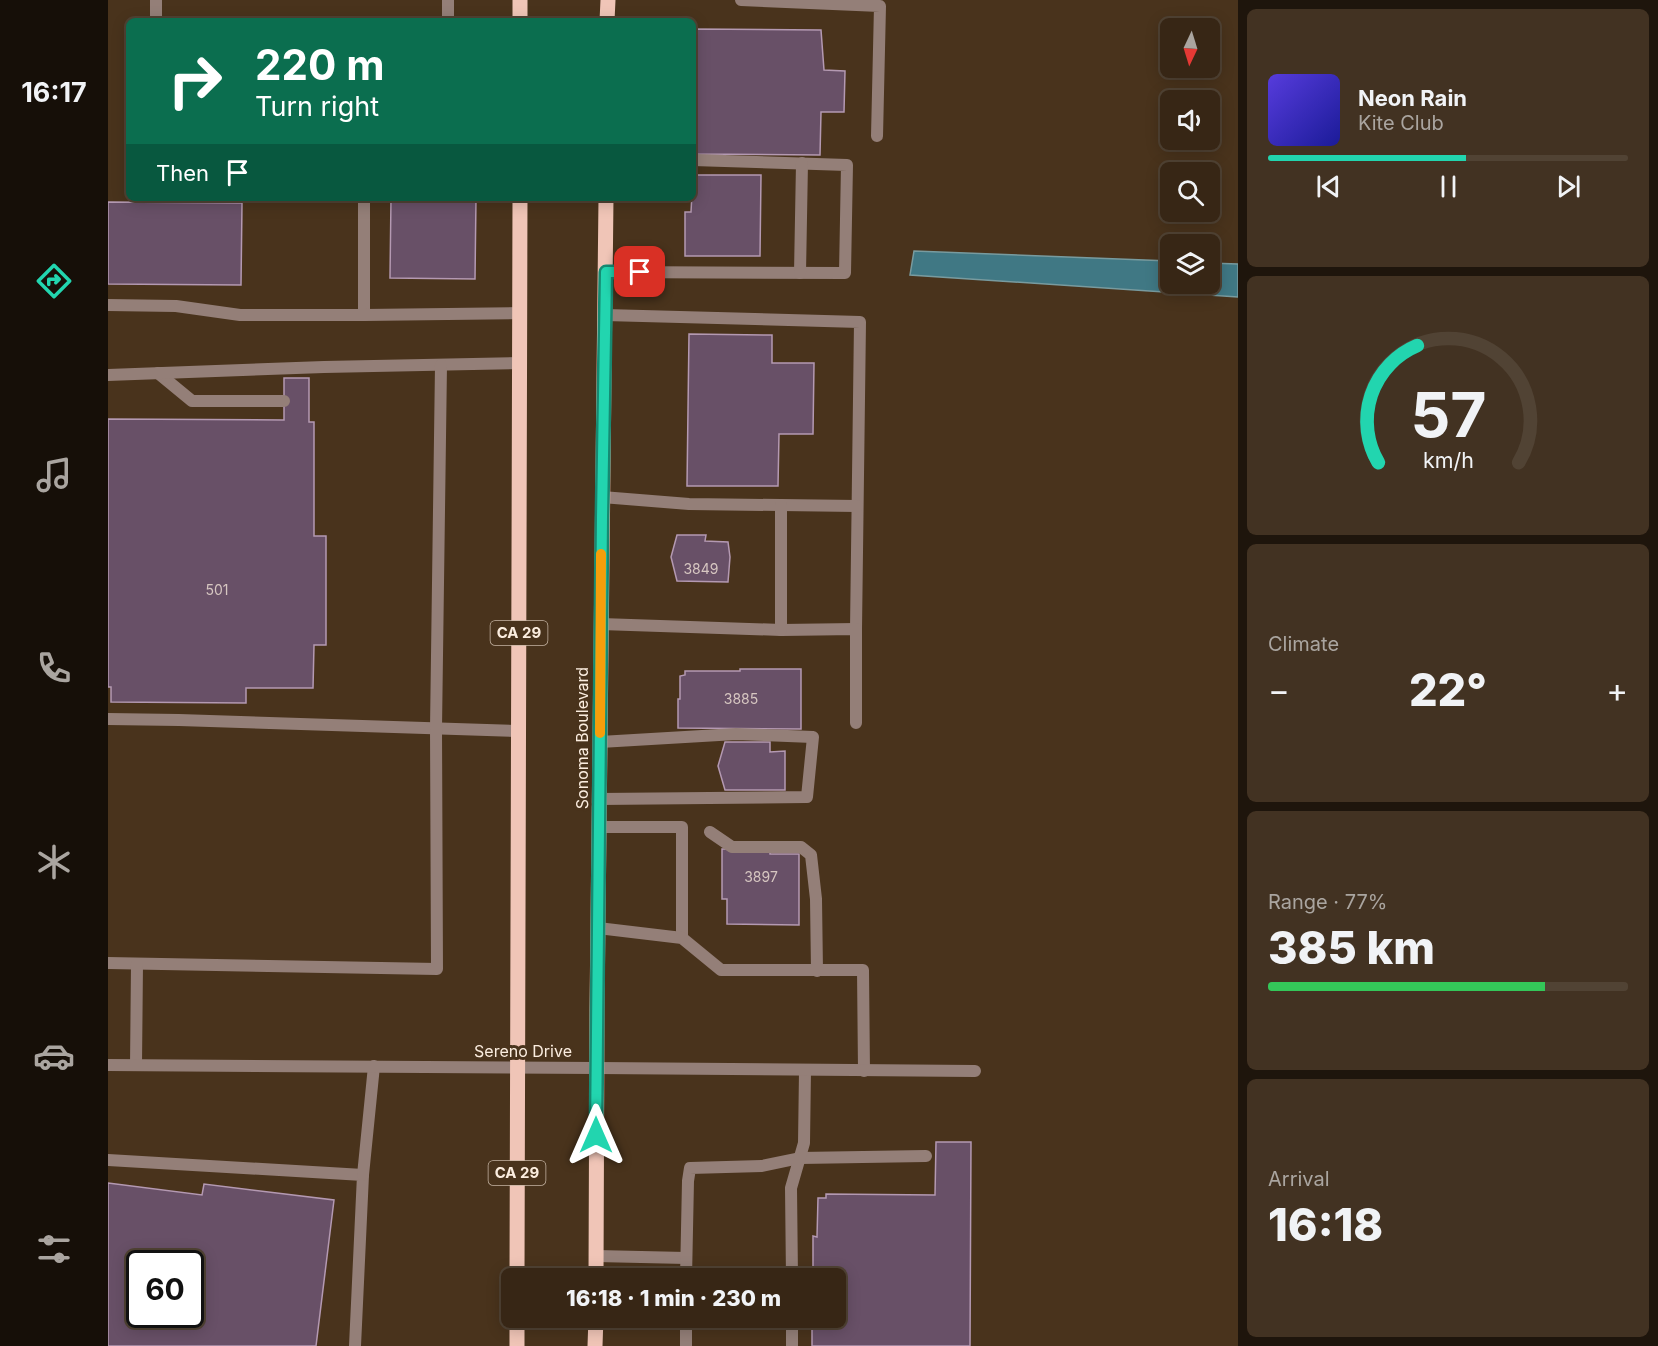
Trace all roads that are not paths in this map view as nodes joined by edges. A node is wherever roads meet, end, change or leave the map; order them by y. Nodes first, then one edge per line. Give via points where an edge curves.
1 (156, 0) edge
2 (448, 0) edge
3 (520, 0) edge
4 (608, 0) edge
5 (741, 0) edge
6 (156, 18) edge
7 (448, 18) edge
8 (520, 18) edge
9 (608, 18) edge
10 (877, 136) dead end
11 (696, 160) edge
12 (802, 164) junction
13 (364, 201) edge
14 (520, 201) edge
15 (606, 201) edge
16 (606, 272) junction
17 (800, 273) junction
18 (108, 305) edge
19 (520, 313) junction
20 (364, 315) junction
21 (605, 315) junction
22 (520, 363) junction
23 (441, 365) junction
24 (158, 373) junction
25 (108, 375) edge
26 (284, 401) dead end
27 (602, 497) junction
28 (781, 505) junction
29 (857, 506) junction
30 (601, 624) junction
31 (856, 629) junction
32 (781, 630) junction
33 (108, 719) edge
34 (856, 723) dead end
35 (436, 728) junction
36 (519, 731) junction
37 (600, 742) junction
38 (599, 799) junction
39 (599, 828) junction
40 (710, 832) dead end
41 (598, 928) junction
42 (682, 938) junction
43 (108, 963) edge
44 (137, 964) junction
45 (817, 971) junction
46 (108, 1065) edge
47 (136, 1065) junction
48 (374, 1066) junction
49 (517, 1067) junction
50 (597, 1068) junction
51 (805, 1071) junction
52 (864, 1071) junction
53 (975, 1071) dead end
54 (926, 1156) dead end
55 (800, 1158) junction
56 (108, 1160) edge
57 (363, 1175) junction
58 (596, 1256) junction
59 (686, 1258) junction
60 (517, 1268) edge
61 (596, 1268) edge
62 (686, 1268) edge
63 (792, 1268) edge
64 (517, 1328) edge
65 (596, 1328) edge
66 (686, 1328) edge
67 (792, 1328) edge
68 (355, 1346) edge
69 (517, 1346) edge
70 (595, 1346) edge
71 (686, 1346) edge
72 (792, 1346) edge

1 - 6 street
2 - 7 street
3 - 8 main road
4 - 9 main road
5 - 10 street via 880,6
11 - 12 street
12 - 17 street
12 - 17 street via 847,165 846,262 845,273
13 - 20 street
14 - 19 main road, CA 29
15 - 16 main road, Sonoma Boulevard
16 - 17 street
16 - 21 main road, Sonoma Boulevard
18 - 20 street via 177,306 240,315
19 - 20 street
19 - 22 main road, CA 29
21 - 27 main road, Sonoma Boulevard
21 - 29 street via 860,322
22 - 23 street
22 - 36 main road, CA 29
23 - 24 street
23 - 35 street
24 - 25 street
24 - 26 street via 192,401
27 - 28 street via 689,504
27 - 30 main road, Sonoma Boulevard
28 - 29 street
28 - 32 street
29 - 31 street
30 - 32 street
30 - 37 main road, Sonoma Boulevard
31 - 32 street
31 - 34 street
33 - 35 street
35 - 36 street
35 - 44 street via 437,969
36 - 49 main road, CA 29
37 - 38 main road, Sonoma Boulevard
37 - 38 street via 736,734 813,737 807,797
38 - 39 main road, Sonoma Boulevard
39 - 41 main road, Sonoma Boulevard
39 - 42 street via 682,827
40 - 45 street via 732,847 801,847 811,855
41 - 42 street
41 - 50 main road, Sonoma Boulevard
42 - 45 street via 721,970
43 - 44 street
44 - 47 street
45 - 52 street via 863,970
46 - 47 street, Sereno Drive
47 - 48 street, Sereno Drive
48 - 49 street, Sereno Drive
48 - 57 street
49 - 50 street, Sereno Drive
49 - 60 main road, CA 29
50 - 51 street, Sereno Drive
50 - 58 main road, Sonoma Boulevard
51 - 52 street, Sereno Drive
51 - 55 street via 804,1143
52 - 53 street, Sereno Drive
54 - 55 street
55 - 59 street via 762,1166 690,1168
55 - 63 street via 791,1188
56 - 57 street
57 - 68 street
58 - 59 street
58 - 61 main road, Sonoma Boulevard
59 - 62 street
64 - 69 main road
65 - 70 main road
66 - 71 street
67 - 72 street

